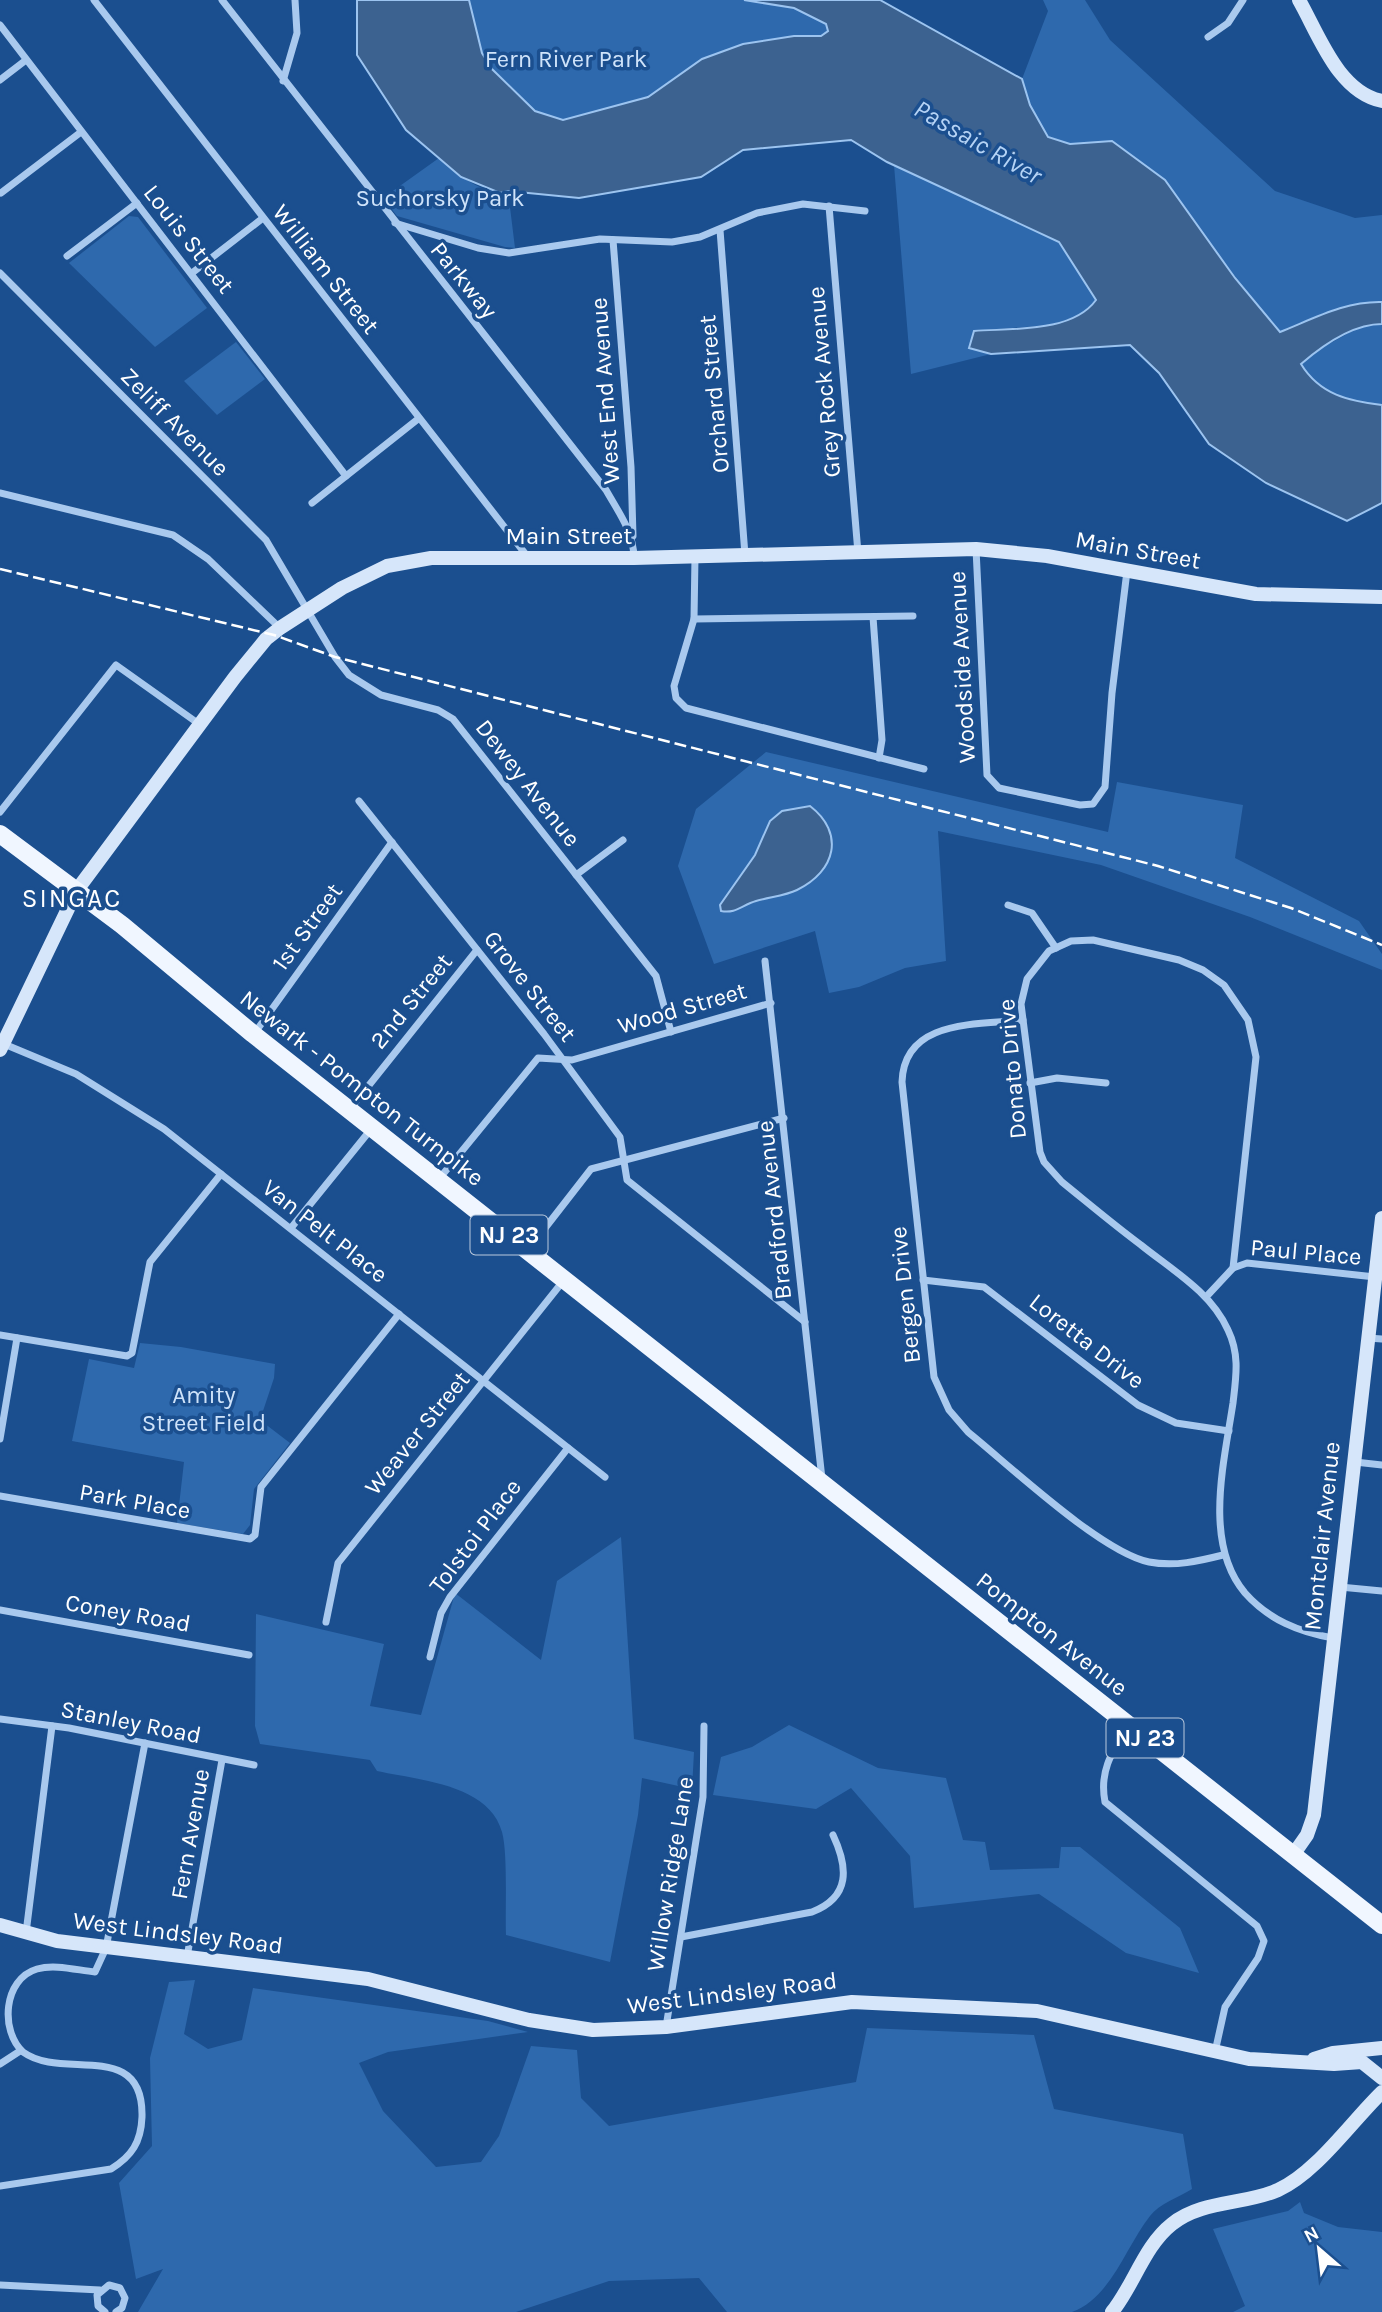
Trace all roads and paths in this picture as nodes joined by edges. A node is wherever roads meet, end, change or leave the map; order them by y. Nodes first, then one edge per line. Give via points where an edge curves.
1 (94, 0) edge
2 (222, 0) edge
3 (295, 0) edge
4 (1242, 0) edge
5 (1299, 0) edge
6 (0, 25) edge
7 (1208, 37) dead end
8 (26, 60) junction
9 (0, 80) edge
10 (283, 81) junction
11 (1382, 101) edge
12 (81, 132) junction
13 (1, 193) edge
14 (137, 203) junction
15 (829, 206) junction
16 (865, 211) dead end
17 (263, 218) junction
18 (394, 223) junction
19 (720, 230) junction
20 (612, 240) junction
21 (67, 256) dead end
22 (0, 273) edge
23 (192, 273) junction
24 (418, 419) junction
25 (346, 476) junction
26 (0, 493) edge
27 (312, 503) dead end
28 (633, 539) junction
29 (976, 549) junction
30 (858, 554) junction
31 (745, 556) junction
32 (695, 557) junction
33 (634, 558) junction
34 (530, 559) junction
35 (1127, 571) junction
36 (1382, 597) edge
37 (309, 610) junction
38 (913, 616) dead end
39 (873, 617) junction
40 (694, 619) junction
41 (280, 628) junction
42 (199, 724) junction
43 (879, 758) junction
44 (924, 769) dead end
45 (359, 801) dead end
46 (0, 812) edge
47 (0, 834) edge
48 (623, 840) dead end
49 (392, 842) junction
50 (576, 875) junction
51 (77, 890) junction
52 (1008, 905) dead end
53 (1056, 948) junction
54 (477, 950) junction
55 (765, 961) dead end
56 (771, 1003) junction
57 (1023, 1020) junction
58 (671, 1032) junction
59 (253, 1034) junction
60 (1, 1045) edge
61 (564, 1061) junction
62 (1030, 1083) junction
63 (1106, 1083) dead end
64 (349, 1109) junction
65 (784, 1118) junction
66 (372, 1128) junction
67 (622, 1160) junction
68 (220, 1174) junction
69 (438, 1180) junction
70 (1382, 1218) edge
71 (291, 1228) junction
72 (528, 1250) junction
73 (1233, 1268) junction
74 (1376, 1277) junction
75 (564, 1279) junction
76 (923, 1280) junction
77 (1206, 1297) junction
78 (399, 1314) junction
79 (805, 1322) junction
80 (0, 1335) edge
81 (17, 1338) junction
82 (1375, 1339) edge
83 (483, 1381) junction
84 (1229, 1431) junction
85 (0, 1439) edge
86 (568, 1448) junction
87 (791, 1458) joint
88 (1353, 1462) junction
89 (1382, 1465) edge
90 (605, 1477) dead end
91 (823, 1483) junction
92 (0, 1496) edge
93 (1223, 1555) junction
94 (1340, 1587) junction
95 (1382, 1591) edge
96 (0, 1610) edge
97 (326, 1622) dead end
98 (1333, 1638) junction
99 (249, 1655) dead end
100 (430, 1657) dead end
101 (0, 1719) edge
102 (1129, 1725) junction
103 (52, 1726) junction
104 (704, 1726) dead end
105 (145, 1743) junction
106 (222, 1760) junction
107 (254, 1765) dead end
108 (833, 1835) dead end
109 (1293, 1855) junction
110 (0, 1925) edge
111 (1382, 1925) edge
112 (26, 1934) junction
113 (681, 1937) junction
114 (106, 1948) junction
115 (187, 1957) junction
116 (666, 2027) junction
117 (1382, 2048) edge
118 (1364, 2050) junction
119 (20, 2051) junction
120 (1215, 2052) junction
121 (1382, 2059) edge
122 (1306, 2061) junction
123 (0, 2064) edge
124 (1382, 2078) edge
125 (1382, 2092) edge
126 (0, 2186) edge
127 (0, 2285) edge
128 (100, 2290) junction
129 (105, 2312) edge
130 (116, 2312) edge
131 (1112, 2312) edge

1 - 17 street, William Street
2 - 10 street, Parkway
3 - 10 street via 297,33
4 - 7 street via 1228,23
5 - 11 street via 1347,81
6 - 8 street, Louis Street
8 - 9 street
8 - 12 street, Louis Street
10 - 18 street, Parkway
12 - 13 street
12 - 14 street, Louis Street
14 - 21 street
14 - 23 street, Louis Street
15 - 16 street
15 - 19 street via 771,209
15 - 30 street, Grey Rock Avenue
17 - 23 street
17 - 24 street, William Street
18 - 20 street via 509,253
18 - 28 street, Parkway via 590,470
19 - 20 street via 671,242
19 - 31 street, Orchard Street
20 - 28 street, West End Avenue
22 - 37 street, Zeliff Avenue via 267,540
23 - 25 street, Louis Street
24 - 25 street
24 - 34 street, William Street
25 - 27 street
26 - 41 street via 173,534 208,559
28 - 33 street, Parkway
29 - 30 street, Main Street
29 - 35 street, Main Street
29 - 35 street, Woodside Avenue via 986,770 991,783 1008,791 1080,805 1093,804 1103,794
30 - 31 street, Main Street
31 - 32 street, Main Street
32 - 33 street, Main Street
32 - 40 street
33 - 34 street, Main Street
34 - 37 street, Main Street via 407,561 369,574
35 - 36 street, Main Street via 1256,594
37 - 41 street, Main Street
37 - 50 street, Dewey Avenue via 349,675 381,695 438,710 453,719
38 - 39 street
39 - 40 street
39 - 43 street via 882,740
40 - 43 street via 674,686 676,698 686,708
41 - 42 street, Main Street via 266,639
42 - 46 street via 120,665 110,670
42 - 51 street, Main Street
43 - 44 street
45 - 49 street, Grove Street
47 - 51 main road, Newark - Pompton Turnpike / NJ 23
48 - 50 street
49 - 54 street, Grove Street
49 - 59 street, 1st Street
50 - 58 street, Dewey Avenue via 656,976
51 - 59 main road, Newark - Pompton Turnpike / NJ 23
51 - 60 street, Main Street
52 - 53 street via 1032,914
53 - 57 street, Donato Drive via 1027,979 1021,996
53 - 73 street via 1093,940 1179,960 1224,985 1248,1020 1256,1058
54 - 61 street, Grove Street
54 - 64 street, 2nd Street
55 - 56 street, Bradford Avenue
56 - 58 street, Wood Street
56 - 65 street, Bradford Avenue
57 - 62 street, Donato Drive
57 - 76 street, Bergen Drive via 935,1031 917,1043 904,1064 902,1082
58 - 61 street, Wood Street
59 - 64 main road, Newark - Pompton Turnpike / NJ 23
60 - 68 street, Van Pelt Place via 76,1074 164,1129
61 - 67 street, Grove Street via 620,1137
61 - 69 street, Wood Street via 538,1058 533,1062
62 - 63 street via 1057,1078
62 - 77 street, Donato Drive via 1037,1143 1052,1172
64 - 66 main road, Newark - Pompton Turnpike / NJ 23
65 - 67 street
65 - 79 street, Bradford Avenue
66 - 69 main road, Newark - Pompton Turnpike / NJ 23
66 - 71 street
67 - 72 street via 592,1169
67 - 79 street, Grove Street via 633,1186
68 - 71 street, Van Pelt Place
68 - 81 street via 150,1262 132,1353 127,1356
69 - 72 main road, Newark - Pompton Turnpike / NJ 23
70 - 74 street, Montclair Avenue
71 - 78 street, Van Pelt Place
72 - 75 main road, Newark - Pompton Turnpike / NJ 23
73 - 74 street, Paul Place via 1247,1263
73 - 77 street
74 - 82 street, Montclair Avenue
75 - 83 street, Weaver Street
75 - 87 main road, Newark - Pompton Turnpike / NJ 23
76 - 84 street, Loretta Drive via 984,1287 1138,1405 1176,1423
76 - 93 street, Bergen Drive via 934,1377 950,1410 968,1432 1100,1538 1129,1555 1176,1564
77 - 84 street, Donato Drive via 1229,1331 1236,1356
78 - 83 street, Van Pelt Place
78 - 92 street, Park Place via 261,1487 253,1538
79 - 91 street, Bradford Avenue
80 - 81 street
81 - 85 street
82 - 88 street, Montclair Avenue
83 - 86 street, Van Pelt Place
83 - 97 street, Weaver Street via 338,1563
84 - 93 street, Donato Drive via 1219,1519
86 - 90 street, Van Pelt Place
86 - 100 street, Tolstoi Place via 450,1597
87 - 91 main road, Pompton Avenue / NJ 23
88 - 89 street
88 - 94 street, Montclair Avenue
91 - 102 main road, Pompton Avenue / NJ 23
93 - 98 street, Donato Drive via 1242,1589 1269,1615 1303,1632
94 - 95 street
94 - 98 street, Montclair Avenue
96 - 99 street, Coney Road
98 - 109 street, Montclair Avenue via 1314,1815
101 - 103 street, Stanley Road
102 - 109 main road, Pompton Avenue / NJ 23
102 - 120 street via 1108,1758 1101,1783 1105,1802 1257,1926 1264,1941 1225,2007
103 - 105 street, Stanley Road
103 - 112 street
104 - 113 street, Willow Ridge Lane via 703,1797
105 - 106 street, Stanley Road
105 - 114 street
106 - 107 street, Stanley Road
106 - 115 street, Fern Avenue
108 - 113 street via 844,1858 844,1874 825,1906
109 - 111 main road, Pompton Avenue / NJ 23
110 - 112 street, West Lindsley Road
112 - 114 street, West Lindsley Road
113 - 116 street, Willow Ridge Lane
114 - 115 street, West Lindsley Road
114 - 119 street via 95,1972 52,1967 34,1970 19,1980 8,1997 5,2019
115 - 116 street, West Lindsley Road via 368,1979 562,2026 613,2030
116 - 120 street, West Lindsley Road via 842,2002 959,2006 1037,2011
117 - 118 street, West Lindsley Road
118 - 121 street
118 - 122 street, West Lindsley Road
119 - 123 street
119 - 126 street via 38,2061 113,2067 128,2076 142,2107 142,2127 137,2146 111,2169
120 - 122 street, West Lindsley Road via 1267,2061
122 - 124 street, West Lindsley Road via 1362,2062
125 - 131 street via 1293,2181 1268,2194 1206,2208 1175,2222 1156,2239
127 - 128 street
128 - 129 street via 97,2301
128 - 130 street via 115,2286 123,2292 124,2303

